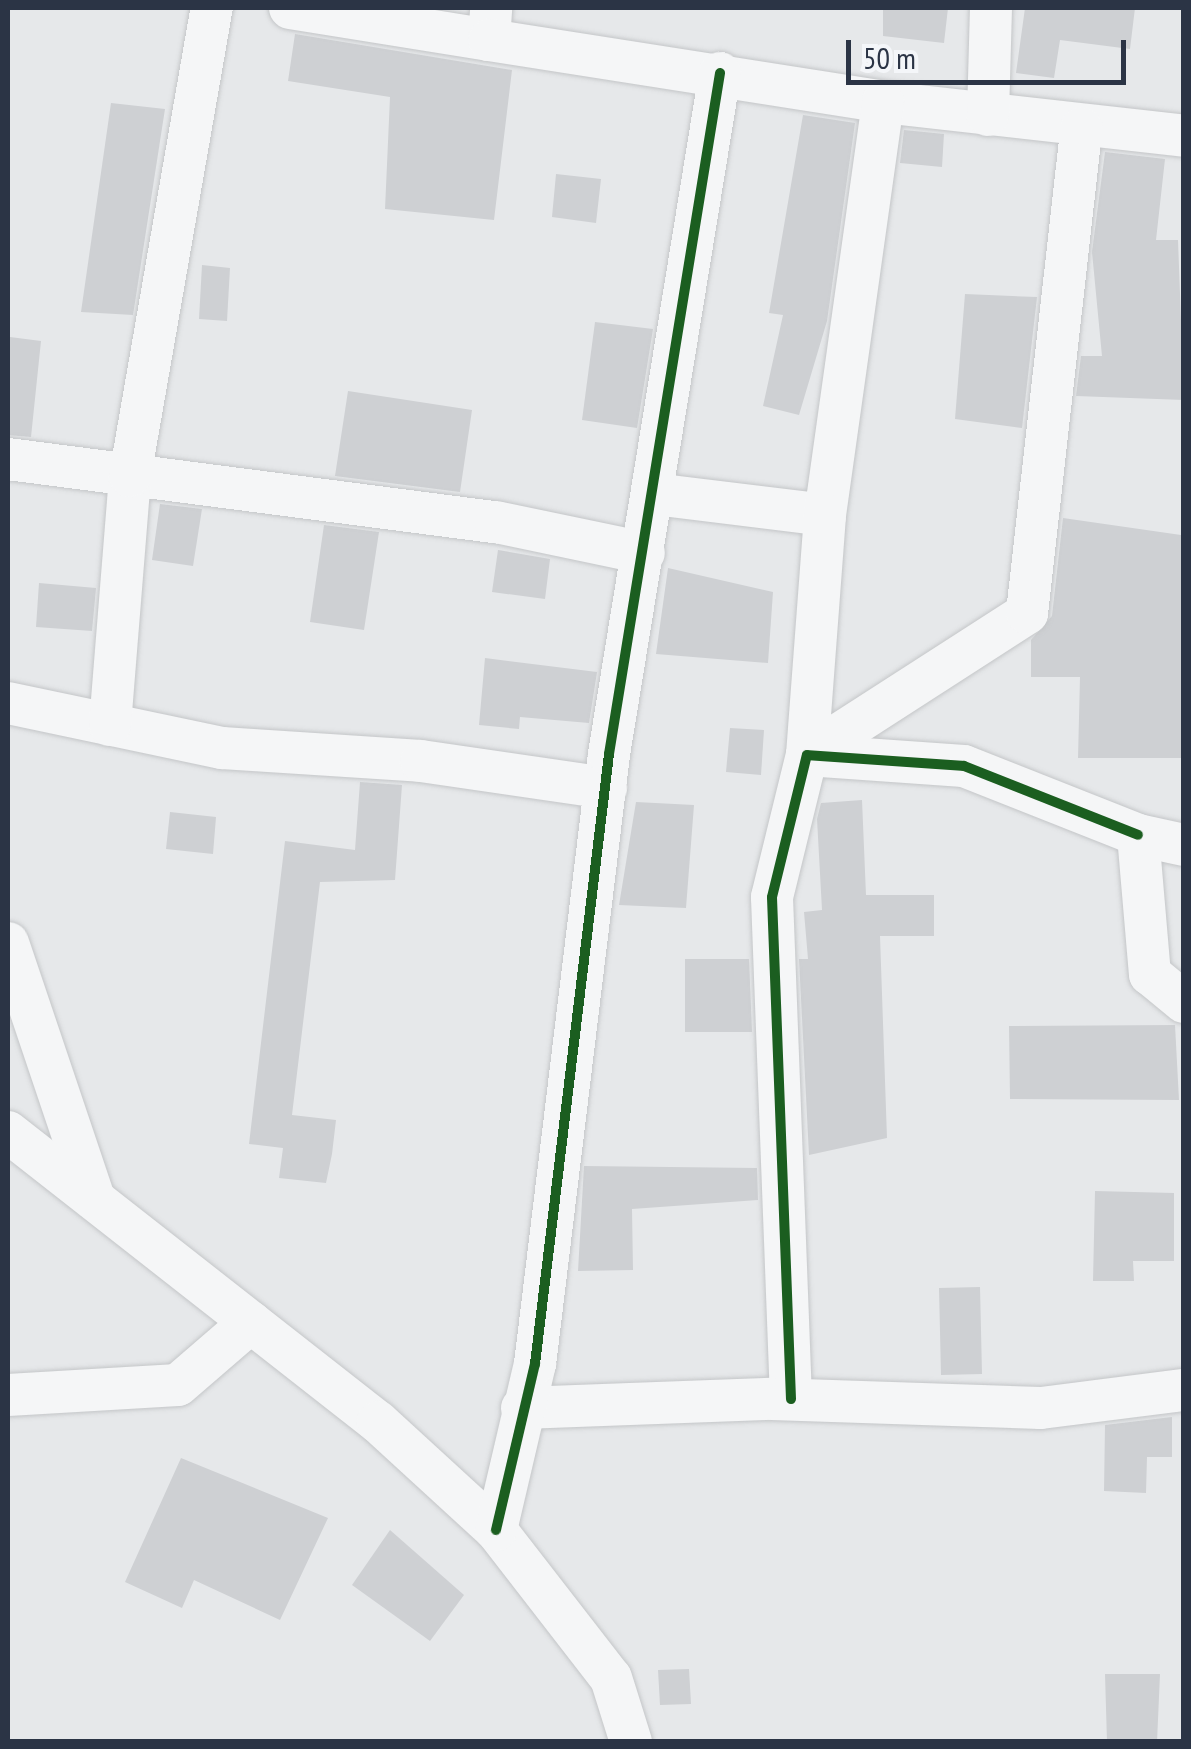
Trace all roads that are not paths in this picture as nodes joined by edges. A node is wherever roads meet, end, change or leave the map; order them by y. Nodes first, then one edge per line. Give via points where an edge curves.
1 (212, 8) edge
2 (290, 8) edge
3 (991, 8) edge
4 (490, 24) edge
5 (720, 74) junction
6 (883, 102) junction
7 (988, 115) junction
8 (1081, 128) junction
9 (1184, 136) edge
10 (8, 459) edge
11 (130, 476) junction
12 (654, 494) junction
13 (826, 514) junction
14 (644, 553) junction
15 (8, 703) edge
16 (110, 724) junction
17 (807, 755) junction
18 (606, 788) junction
19 (1138, 835) junction
20 (1184, 845) edge
21 (8, 944) edge
22 (1184, 1002) edge
23 (8, 1132) edge
24 (94, 1199) junction
25 (251, 1322) junction
26 (1184, 1390) edge
27 (8, 1395) edge
28 (790, 1399) junction
29 (522, 1408) junction
30 (496, 1530) junction
31 (630, 1742) edge

1 - 11 street
2 - 4 street
3 - 7 street
4 - 5 street
5 - 6 street
5 - 12 street
6 - 7 street
6 - 13 street
7 - 8 street
8 - 9 street
8 - 17 street via 1027,613
10 - 11 street
11 - 14 street via 496,522
11 - 16 street
12 - 13 street
12 - 14 street
13 - 17 street
14 - 18 street
15 - 16 street
16 - 18 street via 222,748 421,761
17 - 19 street via 964,766
17 - 28 street via 772,897
18 - 29 street via 536,1364
19 - 20 street
19 - 22 street via 1150,974
21 - 24 street
23 - 24 street
24 - 25 street
25 - 27 street via 178,1386
25 - 30 street
26 - 28 street via 1041,1408
28 - 29 street
29 - 30 street
30 - 31 street via 611,1678

